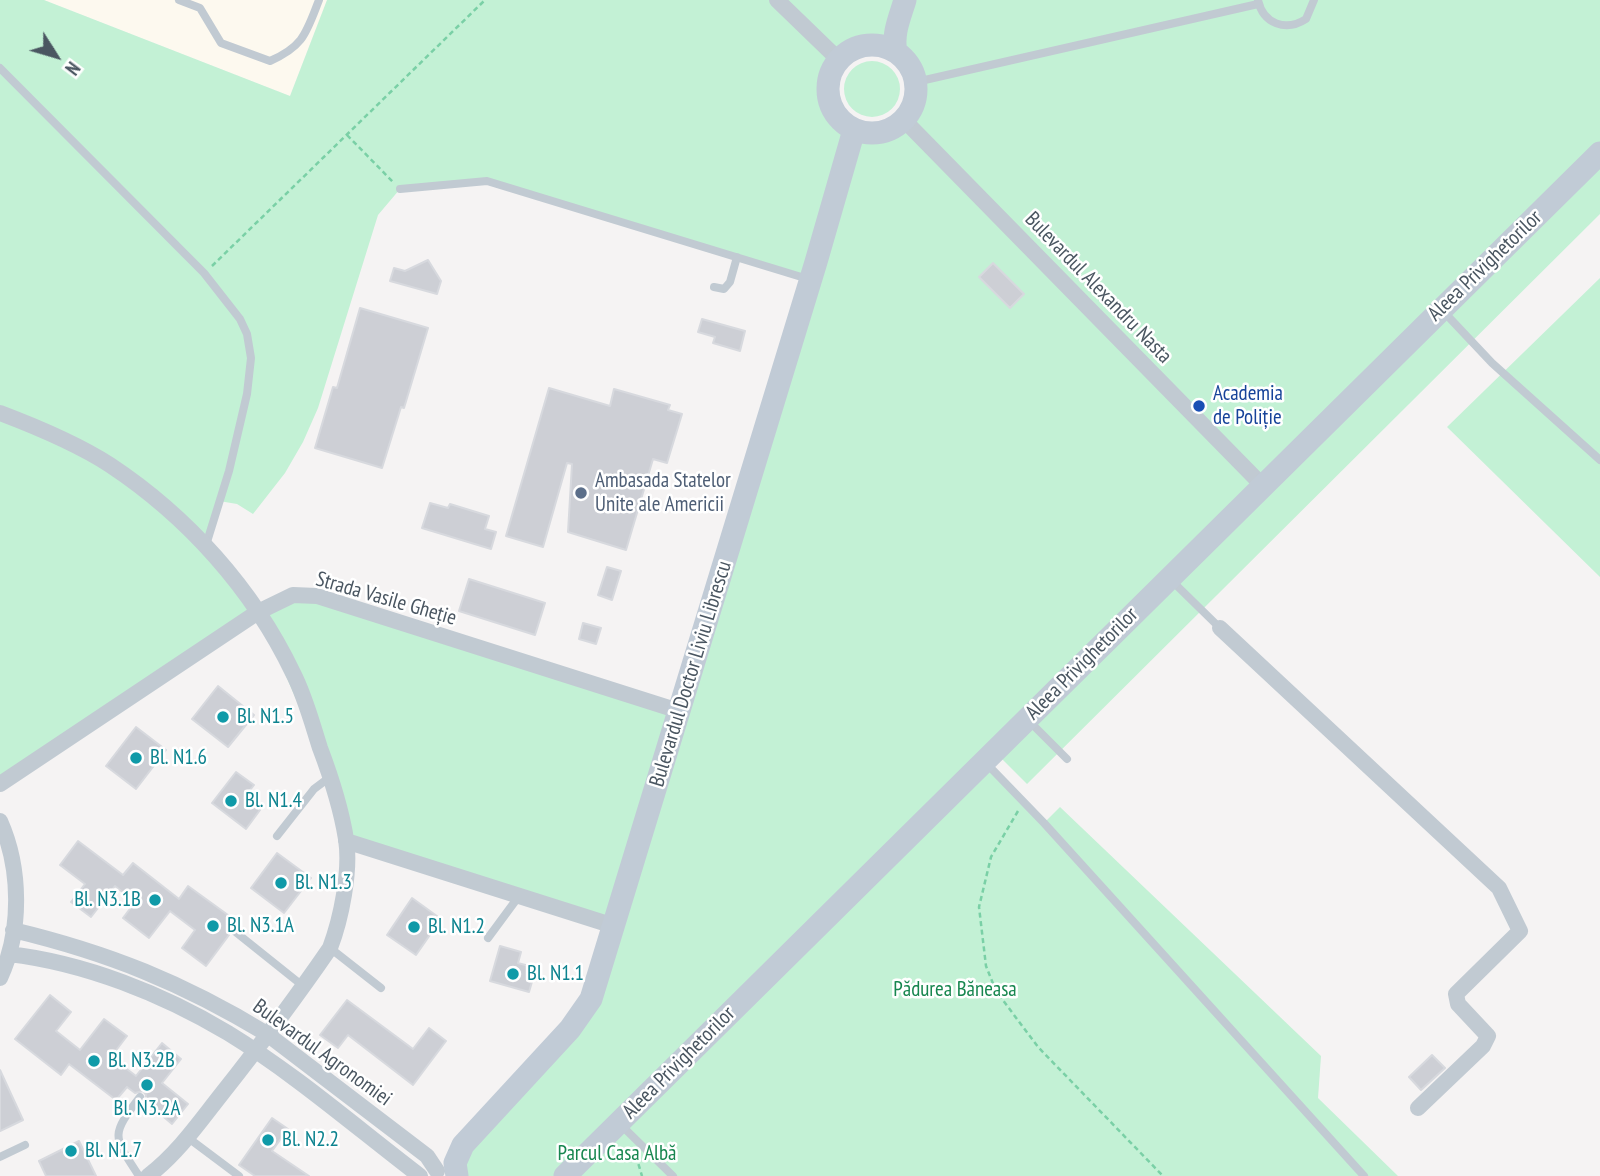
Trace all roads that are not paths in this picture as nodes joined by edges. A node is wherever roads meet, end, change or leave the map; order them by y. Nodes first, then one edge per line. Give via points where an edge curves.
1 (179, 0) edge
2 (319, 0) edge
3 (778, 0) edge
4 (891, 0) edge
5 (905, 0) edge
6 (1314, 0) edge
7 (1258, 2) edge
8 (872, 45) junction
9 (896, 52) junction
10 (839, 60) junction
11 (0, 68) edge
12 (916, 82) junction
13 (904, 120) junction
14 (854, 130) junction
15 (1600, 153) edge
16 (400, 189) road end
17 (737, 257) junction
18 (811, 280) junction
19 (714, 287) dead end
20 (1441, 309) junction
21 (0, 412) edge
22 (1600, 460) edge
23 (1262, 485) junction
24 (206, 545) junction
25 (1169, 578) junction
26 (258, 612) junction
27 (1220, 628) joint
28 (679, 711) junction
29 (1027, 719) junction
30 (1067, 759) dead end
31 (984, 761) junction
32 (330, 777) junction
33 (0, 784) edge
34 (0, 821) edge
35 (277, 836) dead end
36 (346, 841) junction
37 (519, 896) junction
38 (614, 926) junction
39 (13, 930) junction
40 (233, 930) dead end
41 (488, 938) dead end
42 (330, 948) junction
43 (9, 954) junction
44 (0, 978) edge
45 (303, 986) junction
46 (381, 988) dead end
47 (267, 1034) junction
48 (255, 1051) junction
49 (140, 1097) dead end
50 (1418, 1108) dead end
51 (618, 1123) junction
52 (187, 1137) junction
53 (25, 1145) dead end
54 (0, 1157) edge
55 (450, 1172) edge
56 (139, 1176) edge
57 (148, 1176) edge
58 (239, 1176) edge
59 (420, 1176) edge
60 (565, 1176) edge
61 (673, 1176) edge
62 (1364, 1176) edge

1 - 2 lane via 200,8 221,43 270,61 290,52 306,33
3 - 10 street
4 - 8 street
5 - 9 street via 894,42
6 - 7 lane via 1306,19 1290,26 1269,21
7 - 12 lane
8 - 9 street
8 - 10 street
9 - 12 street via 907,62
10 - 14 street via 831,74 829,100 836,114
11 - 24 lane via 204,273 247,334 251,358 247,394
12 - 13 street via 915,99
13 - 14 street via 875,133
13 - 23 street, Bulevardul Alexandru Nasta
14 - 18 street, Bulevardul Doctor Liviu Librescu
15 - 20 street, Aleea Privighetorilor
16 - 17 lane via 487,181
17 - 18 lane
17 - 19 lane via 730,282 724,289
18 - 28 street, Bulevardul Doctor Liviu Librescu
20 - 22 lane via 1492,363
20 - 23 street, Aleea Privighetorilor
21 - 24 street via 109,464
23 - 25 street, Aleea Privighetorilor
24 - 26 street
25 - 27 lane
25 - 29 street, Aleea Privighetorilor
26 - 28 street, Strada Vasile Gheție via 293,596 317,596
26 - 32 street via 294,674
26 - 33 street, Strada Vasile Gheție
27 - 50 street via 1499,888 1520,931 1457,994 1458,1004 1488,1036 1483,1046
28 - 38 street, Bulevardul Doctor Liviu Librescu
29 - 30 lane
29 - 31 street, Aleea Privighetorilor
31 - 51 street, Aleea Privighetorilor
31 - 62 lane
32 - 35 lane via 314,789
32 - 36 street
34 - 39 street via 16,890
36 - 37 street
36 - 42 street via 342,904
37 - 38 street
37 - 41 lane
38 - 55 street, Bulevardul Doctor Liviu Librescu via 591,999 581,1015 463,1145
39 - 43 street
39 - 47 street, Bulevardul Agronomiei via 138,967
40 - 45 lane
42 - 45 street
42 - 46 lane
43 - 44 street
43 - 48 street, Bulevardul Agronomiei via 52,961 122,983 187,1011
45 - 47 street
47 - 48 street
47 - 55 street, Bulevardul Agronomiei
48 - 52 street
48 - 59 street, Bulevardul Agronomiei
49 - 56 lane via 117,1134
51 - 60 street, Aleea Privighetorilor
51 - 61 lane
52 - 57 street
52 - 58 lane
53 - 54 lane
55 - 59 street, Bulevardul Agronomiei

